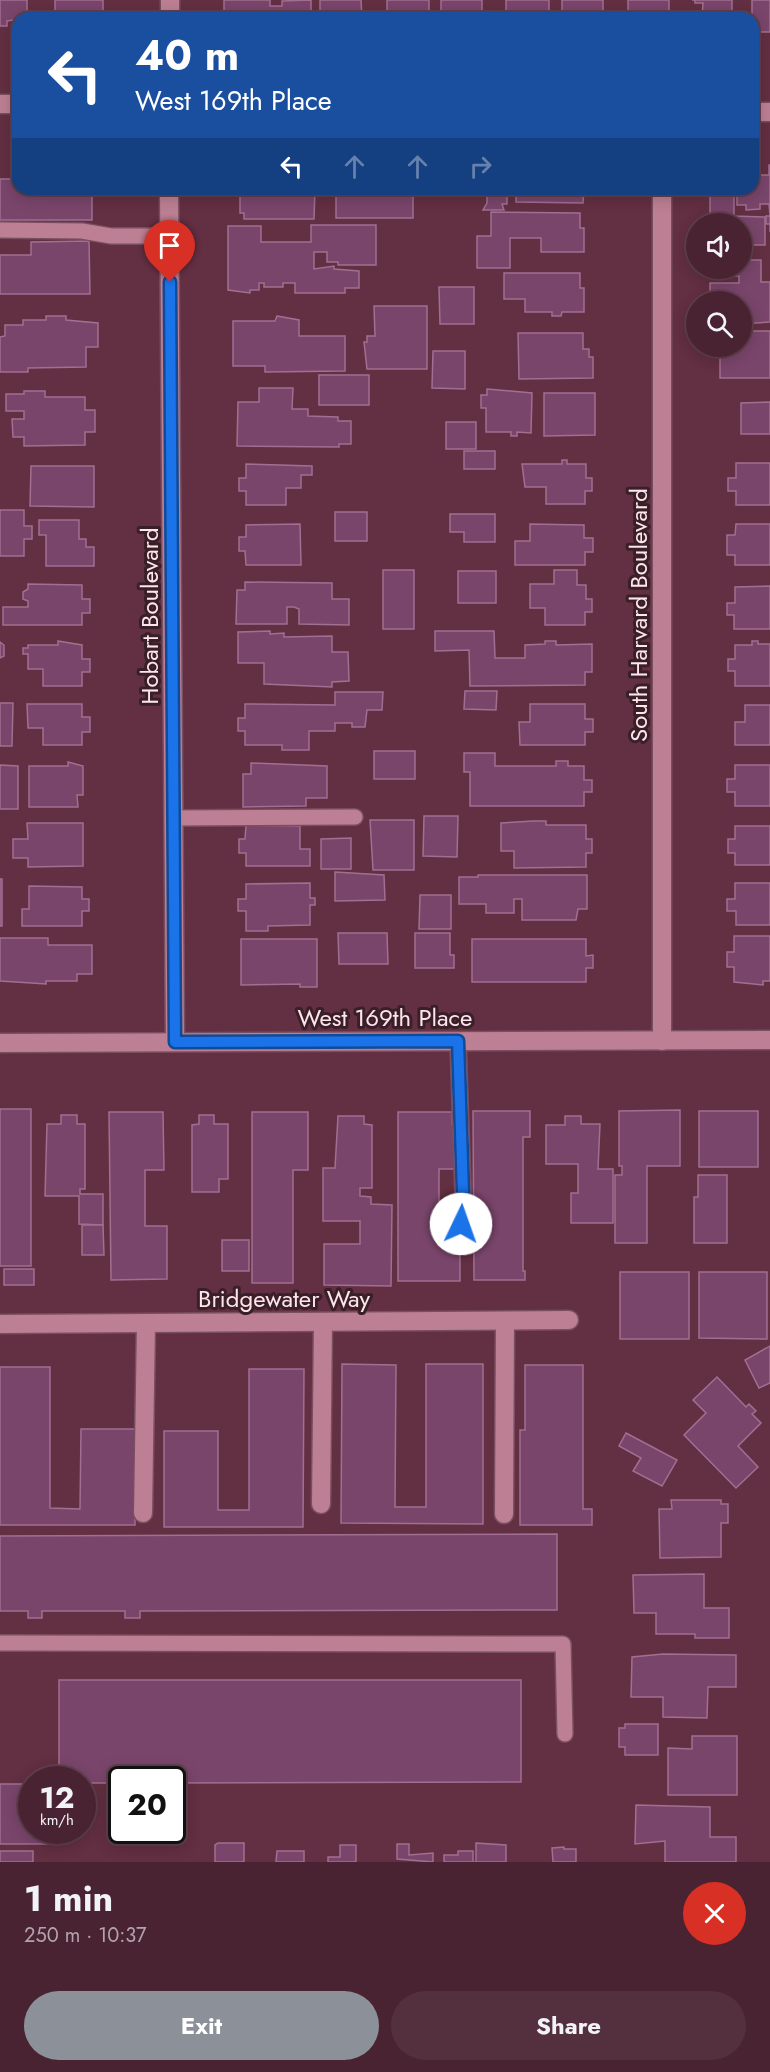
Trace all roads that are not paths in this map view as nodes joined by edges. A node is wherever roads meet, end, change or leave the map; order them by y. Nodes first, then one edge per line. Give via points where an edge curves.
1 (169, 195) edge
2 (663, 195) edge
3 (0, 230) edge
4 (170, 236) junction
5 (355, 817) dead end
6 (175, 818) junction
7 (770, 1040) edge
8 (458, 1041) junction
9 (663, 1041) junction
10 (0, 1042) edge
11 (175, 1042) junction
12 (461, 1224) dead end
13 (569, 1320) dead end
14 (505, 1321) junction
15 (323, 1322) junction
16 (146, 1323) junction
17 (0, 1324) edge
18 (321, 1504) dead end
19 (143, 1513) dead end
20 (504, 1514) dead end
21 (0, 1642) edge
22 (565, 1734) dead end

1 - 4 street, Hobart Boulevard
2 - 9 street, South Harvard Boulevard
3 - 4 lane
4 - 6 street, Hobart Boulevard
5 - 6 lane
6 - 11 street, Hobart Boulevard
7 - 9 street, West 169th Place
8 - 9 street, West 169th Place
8 - 11 street, West 169th Place
8 - 12 lane
10 - 11 street, West 169th Place
13 - 14 street, Bridgewater Way
14 - 15 street, Bridgewater Way
14 - 20 street
15 - 16 street, Bridgewater Way
15 - 18 street
16 - 17 street, Bridgewater Way
16 - 19 street
21 - 22 lane via 563,1644

